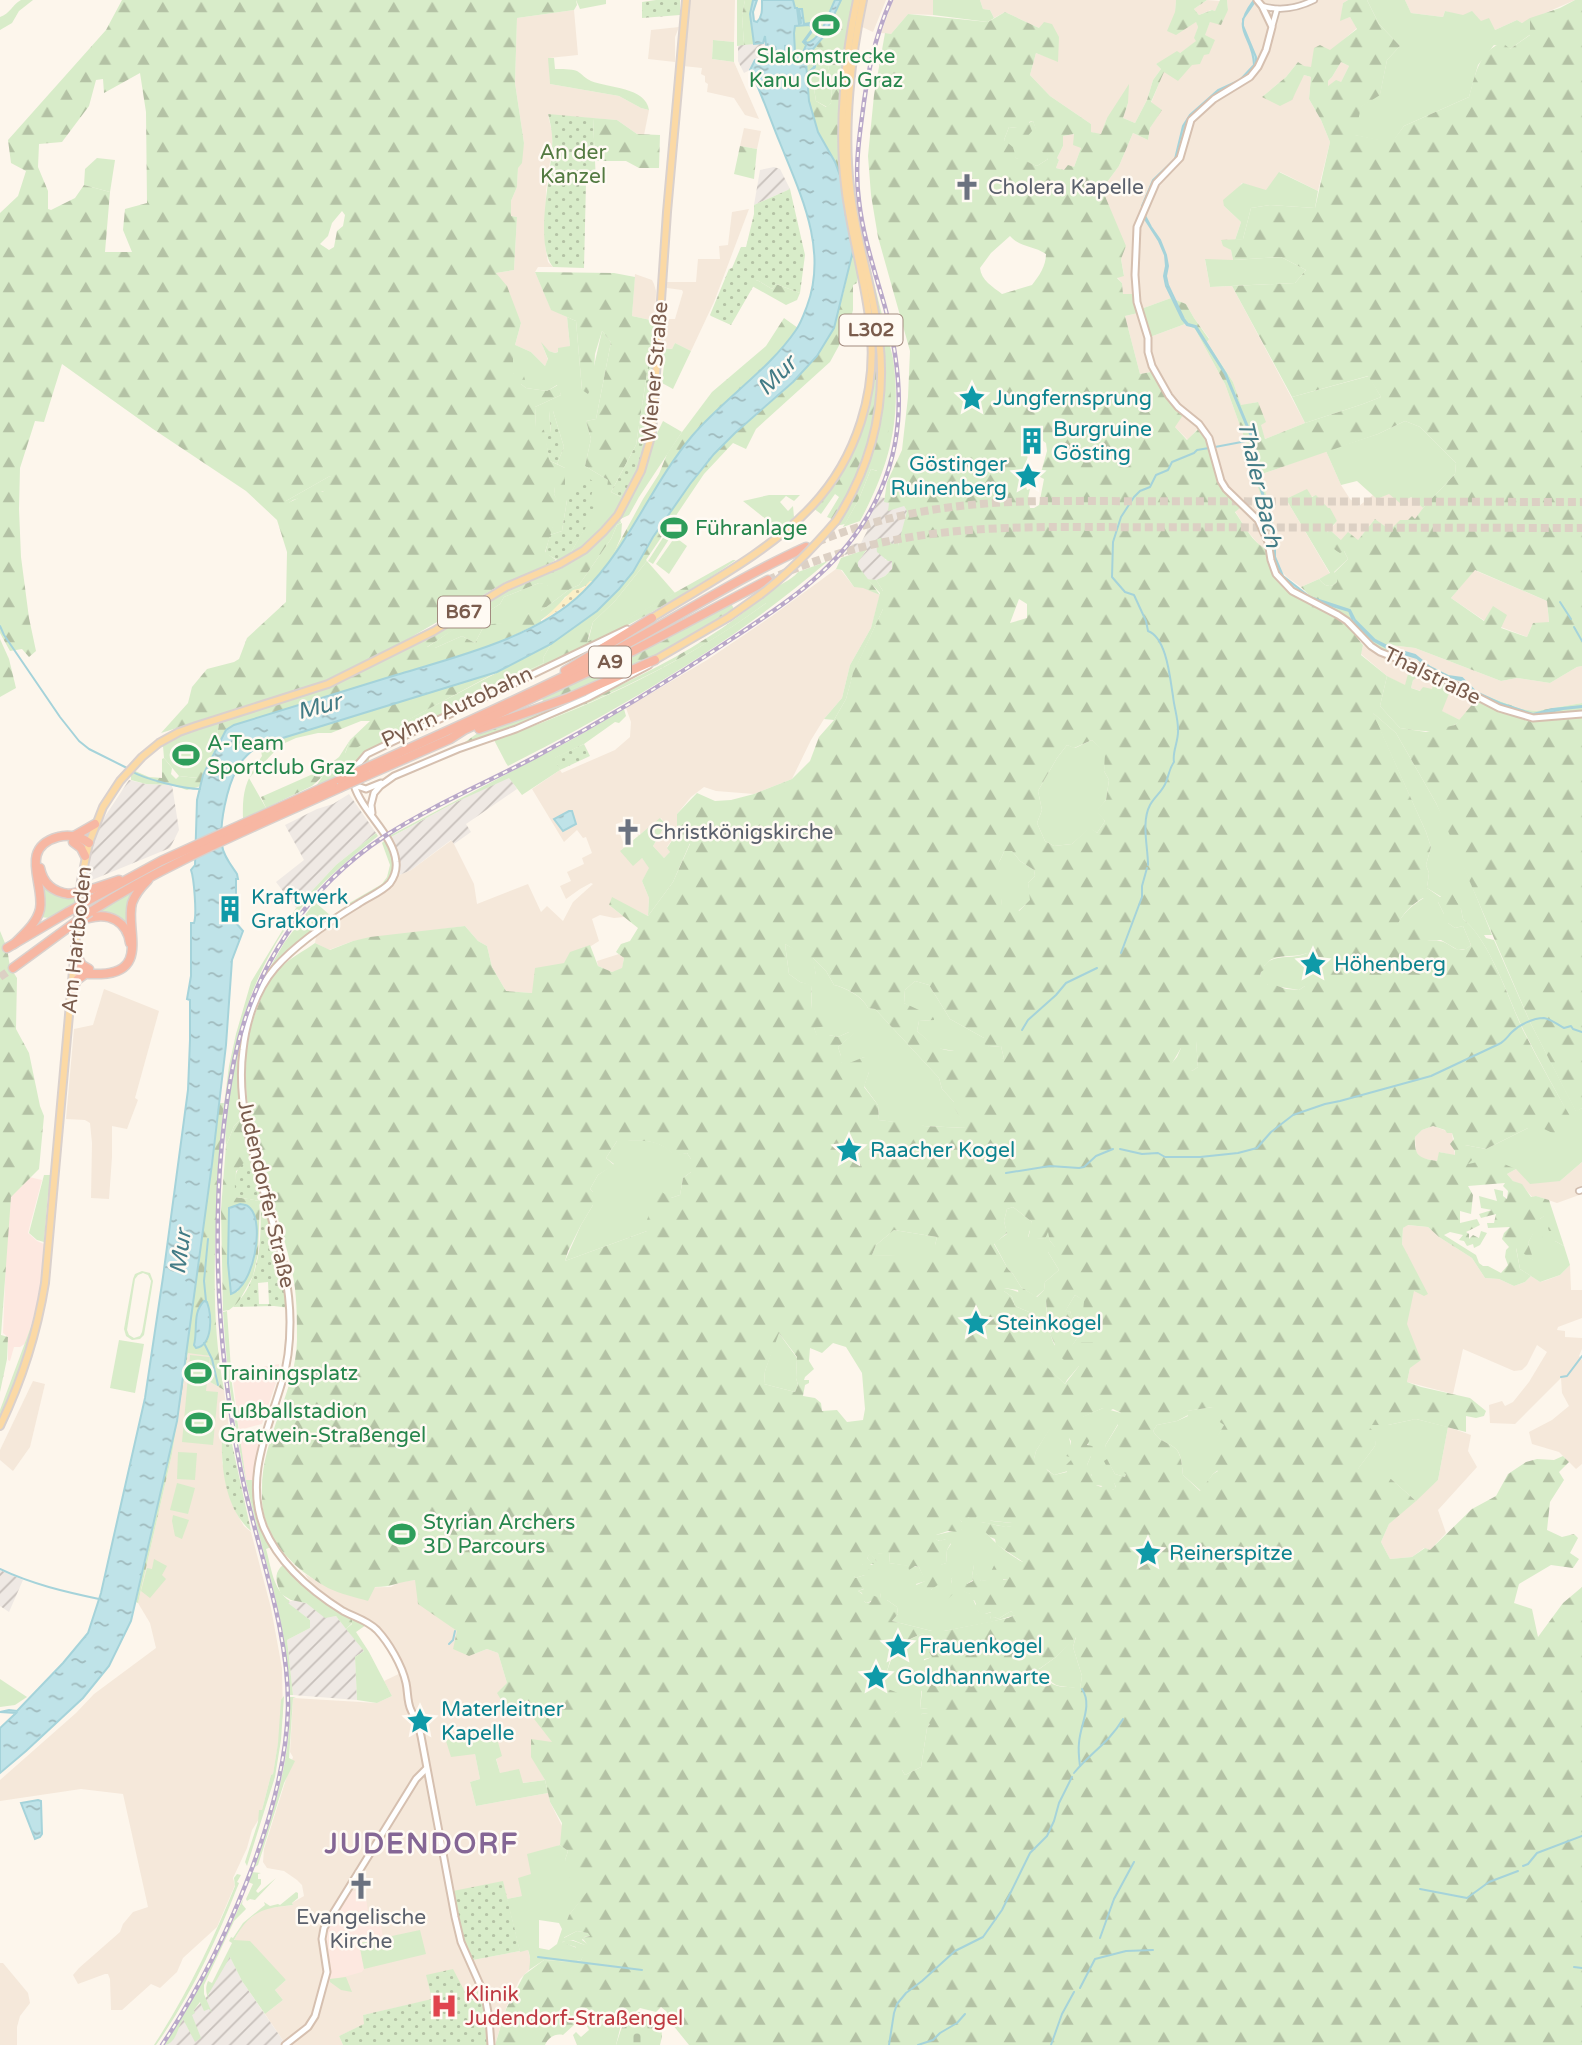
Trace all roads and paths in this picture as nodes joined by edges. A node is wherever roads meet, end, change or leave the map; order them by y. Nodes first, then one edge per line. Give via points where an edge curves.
1 (686, 0) edge
2 (857, 0) edge
3 (863, 0) edge
4 (1314, 0) edge
5 (1259, 2) edge
6 (1277, 9) junction
7 (1272, 27) junction
8 (806, 547) tunnel mouth
9 (768, 580) tunnel mouth
10 (652, 618) junction
11 (655, 660) junction
12 (510, 701) junction
13 (1582, 714) edge
14 (450, 739) junction
15 (355, 768) dead end
16 (130, 770) joint
17 (368, 771) junction
18 (387, 780) junction
19 (339, 784) junction
20 (374, 820) junction
21 (96, 824) junction
22 (73, 839) junction
23 (89, 843) junction
24 (85, 856) junction
25 (158, 872) junction
26 (91, 894) junction
27 (89, 915) junction
28 (75, 952) junction
29 (13, 968) tunnel mouth
30 (74, 970) junction
31 (88, 971) junction
32 (72, 990) junction
33 (0, 1426) edge
34 (426, 1769) junction
35 (285, 2045) edge
36 (491, 2045) edge

1 - 16 main road, Wiener Straße / B67 via 653,426 641,471 618,515 584,550 506,587 415,641 328,684 179,732
2 - 10 main road, L302 via 845,94 844,181 872,342 868,396 856,438 828,488 783,533
3 - 11 main road, L302, bridge via 849,109 849,184 879,336 881,400 872,445 849,500 813,549 729,617
4 - 6 street
5 - 6 street
5 - 7 main road
6 - 7 street
7 - 13 main road, Thalstraße via 1266,50 1250,77 1214,99 1191,121 1180,158 1157,183 1135,233 1136,292 1152,366 1169,396 1210,439 1221,481 1258,520 1273,568 1296,594 1347,621 1380,652 1490,704 1533,718
8 - 12 highway, Pyhrn Autobahn / A9
9 - 14 highway, Pyhrn Autobahn / A9 via 634,651
10 - 12 highway
10 - 15 main road, L302 via 367,754
11 - 14 highway via 568,698
11 - 18 main road, L302 via 587,698
12 - 17 highway, Pyhrn Autobahn / A9
14 - 17 highway, Pyhrn Autobahn / A9
16 - 21 main road, Am Hartboden / B67
17 - 19 highway, Pyhrn Autobahn / A9, bridge
18 - 20 main road via 373,796
18 - 20 main road, Judendorfer Straße via 369,788 354,785
19 - 25 highway, Pyhrn Autobahn / A9
19 - 26 highway, Pyhrn Autobahn / A9
20 - 34 main road, Judendorfer Straße via 394,853 395,876 292,951 272,971 246,1031 241,1068 244,1108 290,1306 287,1359 261,1449 256,1486 259,1512 273,1545 298,1576 328,1601 369,1623 386,1642 405,1679
21 - 22 highway
21 - 23 main road, Am Hartboden / B67
22 - 23 highway
22 - 24 highway
22 - 26 highway, bridge via 51,845 41,856 43,879 56,891
22 - 26 highway, bridge via 54,838 39,850 35,869 40,907 35,921 11,946
23 - 24 main road, Am Hartboden / B67
24 - 28 main road, Am Hartboden / B67
25 - 27 highway, Pyhrn Autobahn / A9
25 - 31 highway via 132,902 134,943 129,959 111,972
27 - 29 highway, Pyhrn Autobahn, bridge
27 - 31 highway via 119,922 130,945 117,965
28 - 30 main road, Am Hartboden / B67
28 - 31 highway
30 - 31 highway
30 - 32 main road, Am Hartboden / B67
31 - 32 highway
32 - 33 main road, Am Hartboden / B67 via 45,1283 25,1368
34 - 35 main road via 324,1928 327,1972 315,2016
34 - 36 main road, Judendorfer Straße via 461,1942 485,1996

